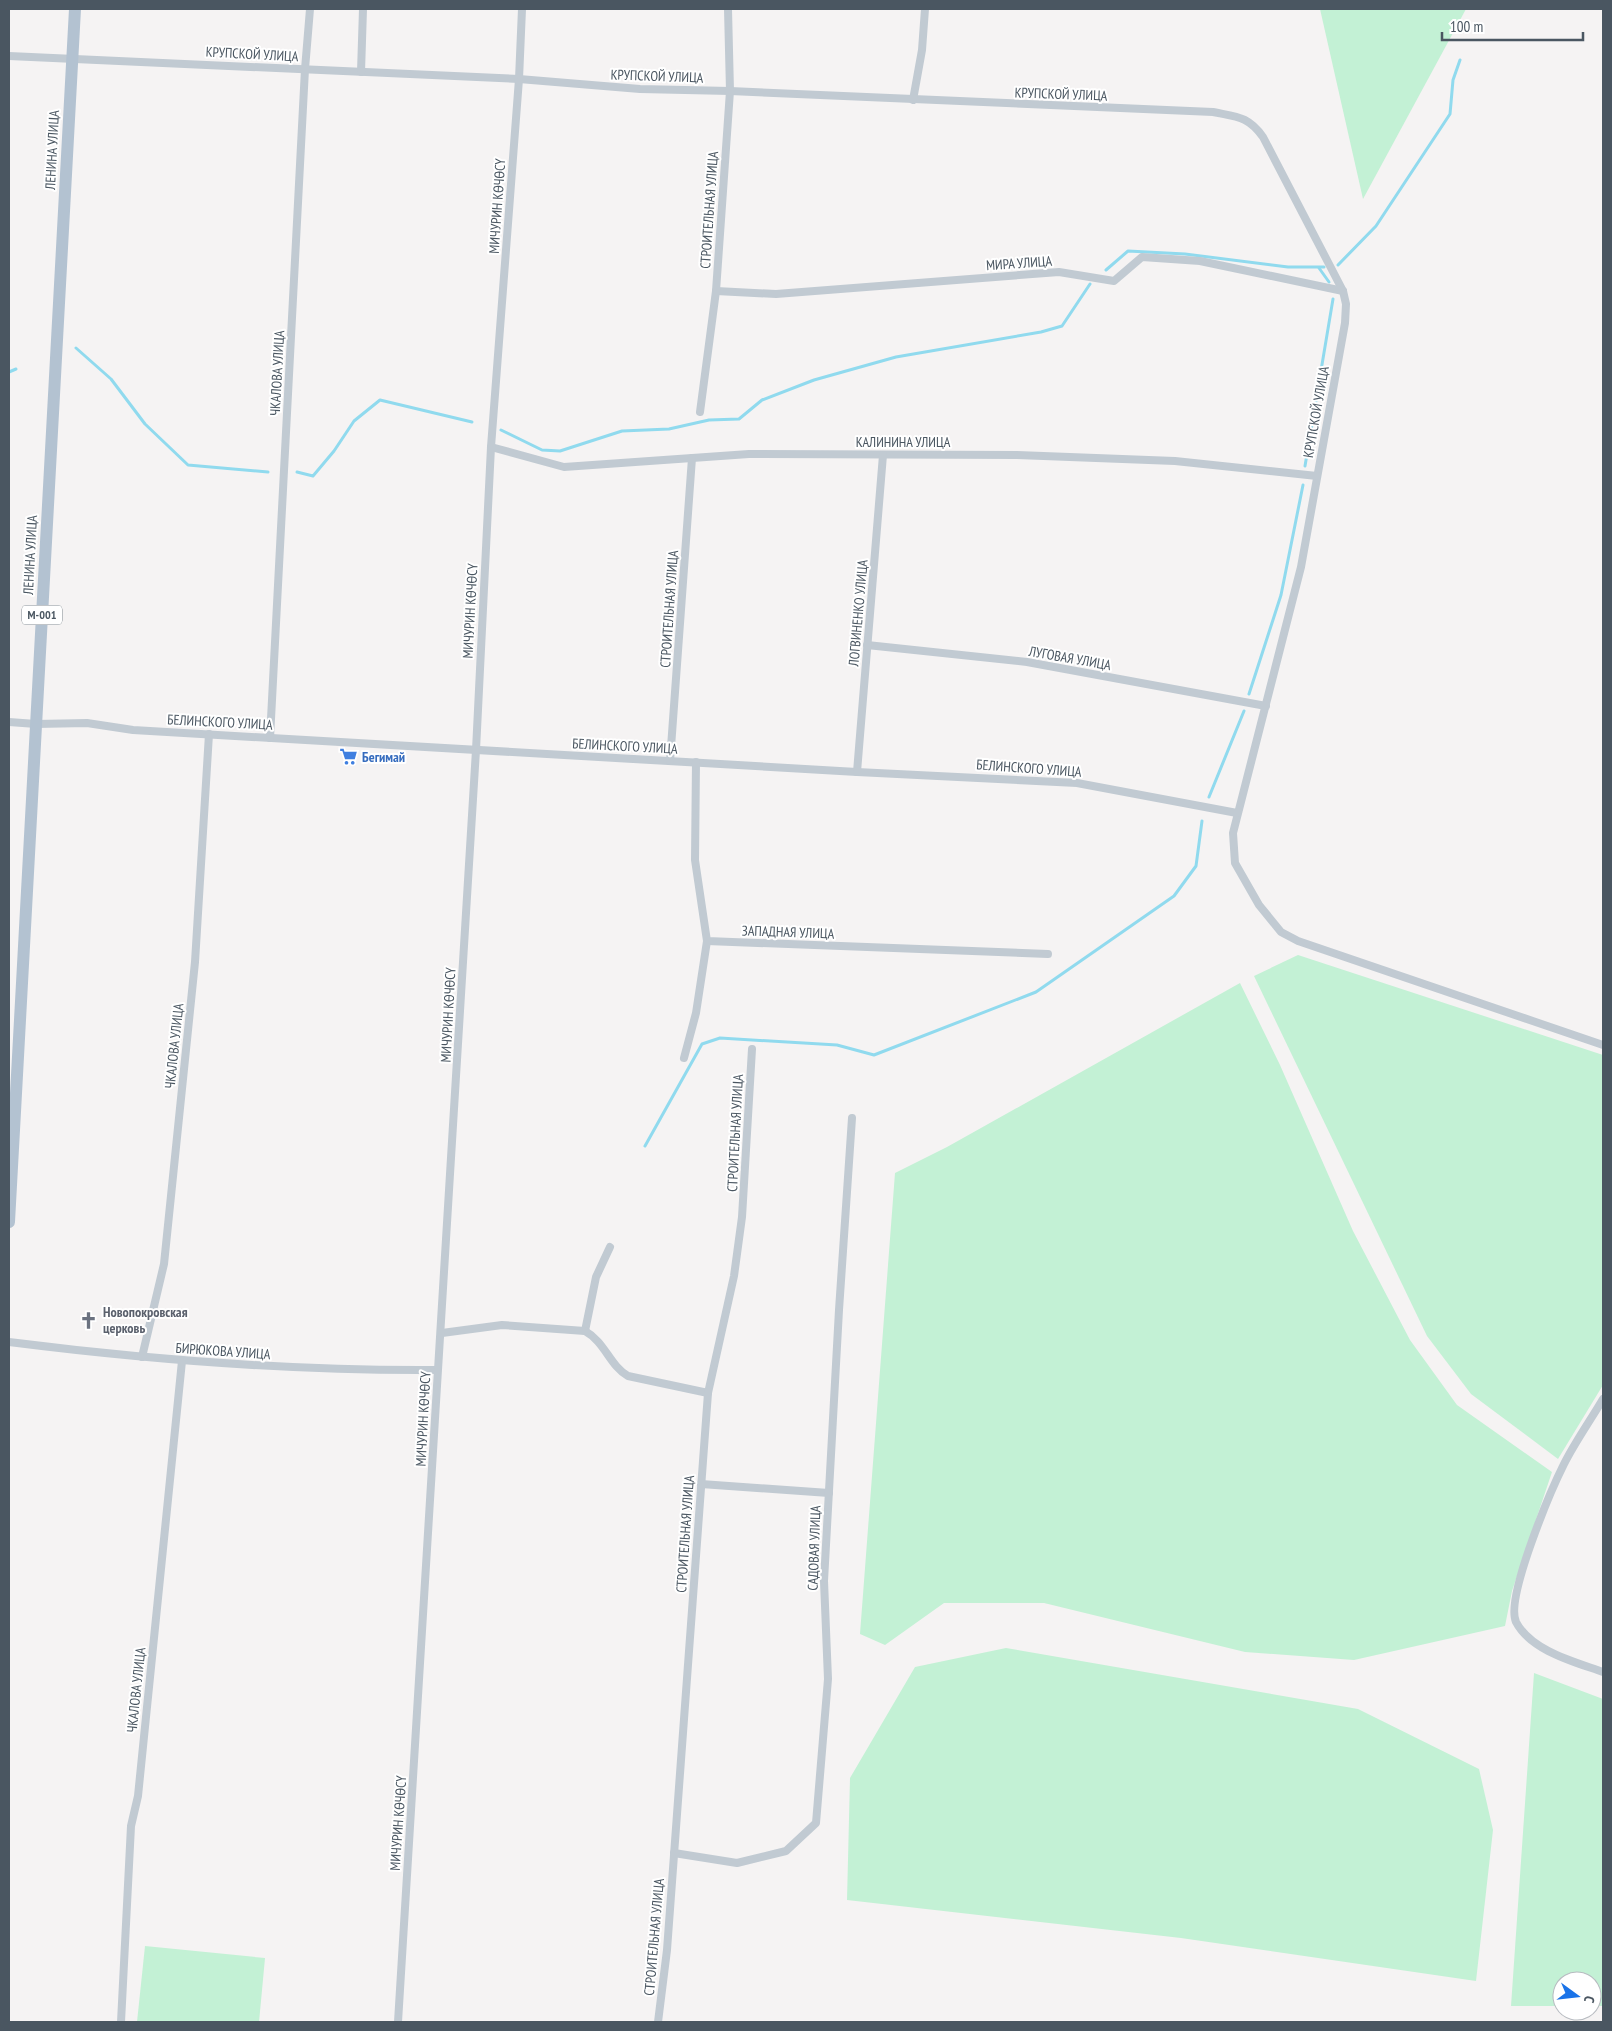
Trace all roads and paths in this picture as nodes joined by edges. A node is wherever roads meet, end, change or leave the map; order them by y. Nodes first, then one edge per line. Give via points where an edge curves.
1 (75, 9) edge
2 (310, 9) edge
3 (363, 9) edge
4 (522, 9) edge
5 (728, 9) edge
6 (925, 9) edge
7 (9, 56) edge
8 (72, 58) junction
9 (305, 69) junction
10 (361, 72) junction
11 (519, 79) junction
12 (730, 91) junction
13 (912, 100) junction
14 (716, 291) junction
15 (1343, 291) junction
16 (700, 412) dead end
17 (491, 447) junction
18 (883, 455) junction
19 (692, 458) junction
20 (1317, 476) junction
21 (868, 645) junction
22 (1266, 706) junction
23 (9, 722) edge
24 (36, 724) junction
25 (209, 734) junction
26 (270, 738) junction
27 (476, 750) junction
28 (670, 761) junction
29 (696, 762) junction
30 (857, 772) junction
31 (1237, 813) junction
32 (707, 941) junction
33 (1048, 954) dead end
34 (1603, 1045) edge
35 (752, 1049) dead end
36 (684, 1058) dead end
37 (852, 1118) dead end
38 (9, 1222) edge
39 (610, 1247) dead end
40 (585, 1331) junction
41 (442, 1333) junction
42 (9, 1342) edge
43 (142, 1357) junction
44 (182, 1361) junction
45 (437, 1370) junction
46 (708, 1393) junction
47 (1603, 1399) edge
48 (702, 1484) junction
49 (829, 1493) junction
50 (1603, 1672) edge
51 (674, 1854) junction
52 (121, 2022) edge
53 (398, 2022) edge
54 (658, 2022) edge

1 - 8 main road, ЛЕНИНА УЛИЦА / М-001
2 - 9 street, ЧКАЛОВА УЛИЦА
3 - 10 street
4 - 11 street, МИЧУРИН КӨЧӨСҮ
5 - 12 street, СТРОИТЕЛЬНАЯ УЛИЦА
6 - 13 street via 922,50
7 - 8 street, КРУПСКОЙ УЛИЦА
8 - 9 street, КРУПСКОЙ УЛИЦА
8 - 24 main road, ЛЕНИНА УЛИЦА / М-001
9 - 10 street, КРУПСКОЙ УЛИЦА
9 - 26 street, ЧКАЛОВА УЛИЦА
10 - 11 street, КРУПСКОЙ УЛИЦА
11 - 12 street, КРУПСКОЙ УЛИЦА via 640,89
11 - 17 street, МИЧУРИН КӨЧӨСҮ
12 - 13 street, КРУПСКОЙ УЛИЦА
12 - 14 street, СТРОИТЕЛЬНАЯ УЛИЦА
13 - 15 street, КРУПСКОЙ УЛИЦА via 1213,112 1241,118 1254,124 1263,137
14 - 15 street, МИРА УЛИЦА via 776,294 1059,272 1114,281 1142,257 1200,261
14 - 16 street, СТРОИТЕЛЬНАЯ УЛИЦА
15 - 20 street, КРУПСКОЙ УЛИЦА via 1345,323
17 - 19 street, КАЛИНИНА УЛИЦА via 564,467
17 - 27 street, МИЧУРИН КӨЧӨСҮ
18 - 19 street, КАЛИНИНА УЛИЦА via 749,454
18 - 20 street, КАЛИНИНА УЛИЦА via 1016,455 1165,461
18 - 21 street, ЛОГВИНЕНКО УЛИЦА
19 - 28 street, СТРОИТЕЛЬНАЯ УЛИЦА
20 - 22 street, КРУПСКОЙ УЛИЦА via 1301,567
21 - 22 street, ЛУГОВАЯ УЛИЦА via 1027,662
21 - 30 street, ЛОГВИНЕНКО УЛИЦА
22 - 31 street, КРУПСКОЙ УЛИЦА
23 - 24 street, БЕЛИНСКОГО УЛИЦА
24 - 25 street, БЕЛИНСКОГО УЛИЦА via 87,723 133,730
24 - 38 main road, ЛЕНИНА УЛИЦА / М-001
25 - 26 street, БЕЛИНСКОГО УЛИЦА
25 - 43 street, ЧКАЛОВА УЛИЦА via 195,962 164,1264
26 - 27 street, БЕЛИНСКОГО УЛИЦА
27 - 28 street, БЕЛИНСКОГО УЛИЦА
27 - 41 street, МИЧУРИН КӨЧӨСҮ
28 - 29 street, БЕЛИНСКОГО УЛИЦА
29 - 30 street, БЕЛИНСКОГО УЛИЦА
29 - 32 street via 695,860
30 - 31 street, БЕЛИНСКОГО УЛИЦА via 1077,782
31 - 34 street, КРУПСКОЙ УЛИЦА via 1233,833 1235,863 1259,905 1281,932 1335,955
32 - 33 street, ЗАПАДНАЯ УЛИЦА
32 - 36 street via 696,1013
35 - 46 street, СТРОИТЕЛЬНАЯ УЛИЦА via 742,1217 734,1276
37 - 49 street, САДОВАЯ УЛИЦА
39 - 40 street via 596,1277
40 - 41 street via 502,1324
40 - 46 street via 595,1336 621,1372 628,1376
41 - 45 street, МИЧУРИН КӨЧӨСҮ
42 - 43 street, БИРЮКОВА УЛИЦА
43 - 44 street, БИРЮКОВА УЛИЦА
44 - 45 street, БИРЮКОВА УЛИЦА via 348,1371
44 - 52 street, ЧКАЛОВА УЛИЦА via 138,1796 131,1826
45 - 53 street, МИЧУРИН КӨЧӨСҮ
46 - 48 street, СТРОИТЕЛЬНАЯ УЛИЦА
47 - 50 street via 1564,1463 1544,1510 1521,1576 1515,1621 1525,1634 1548,1652
48 - 49 street
48 - 51 street, СТРОИТЕЛЬНАЯ УЛИЦА
49 - 51 street, САДОВАЯ УЛИЦА via 824,1580 828,1679 816,1823 786,1851 737,1863
51 - 54 street, СТРОИТЕЛЬНАЯ УЛИЦА

